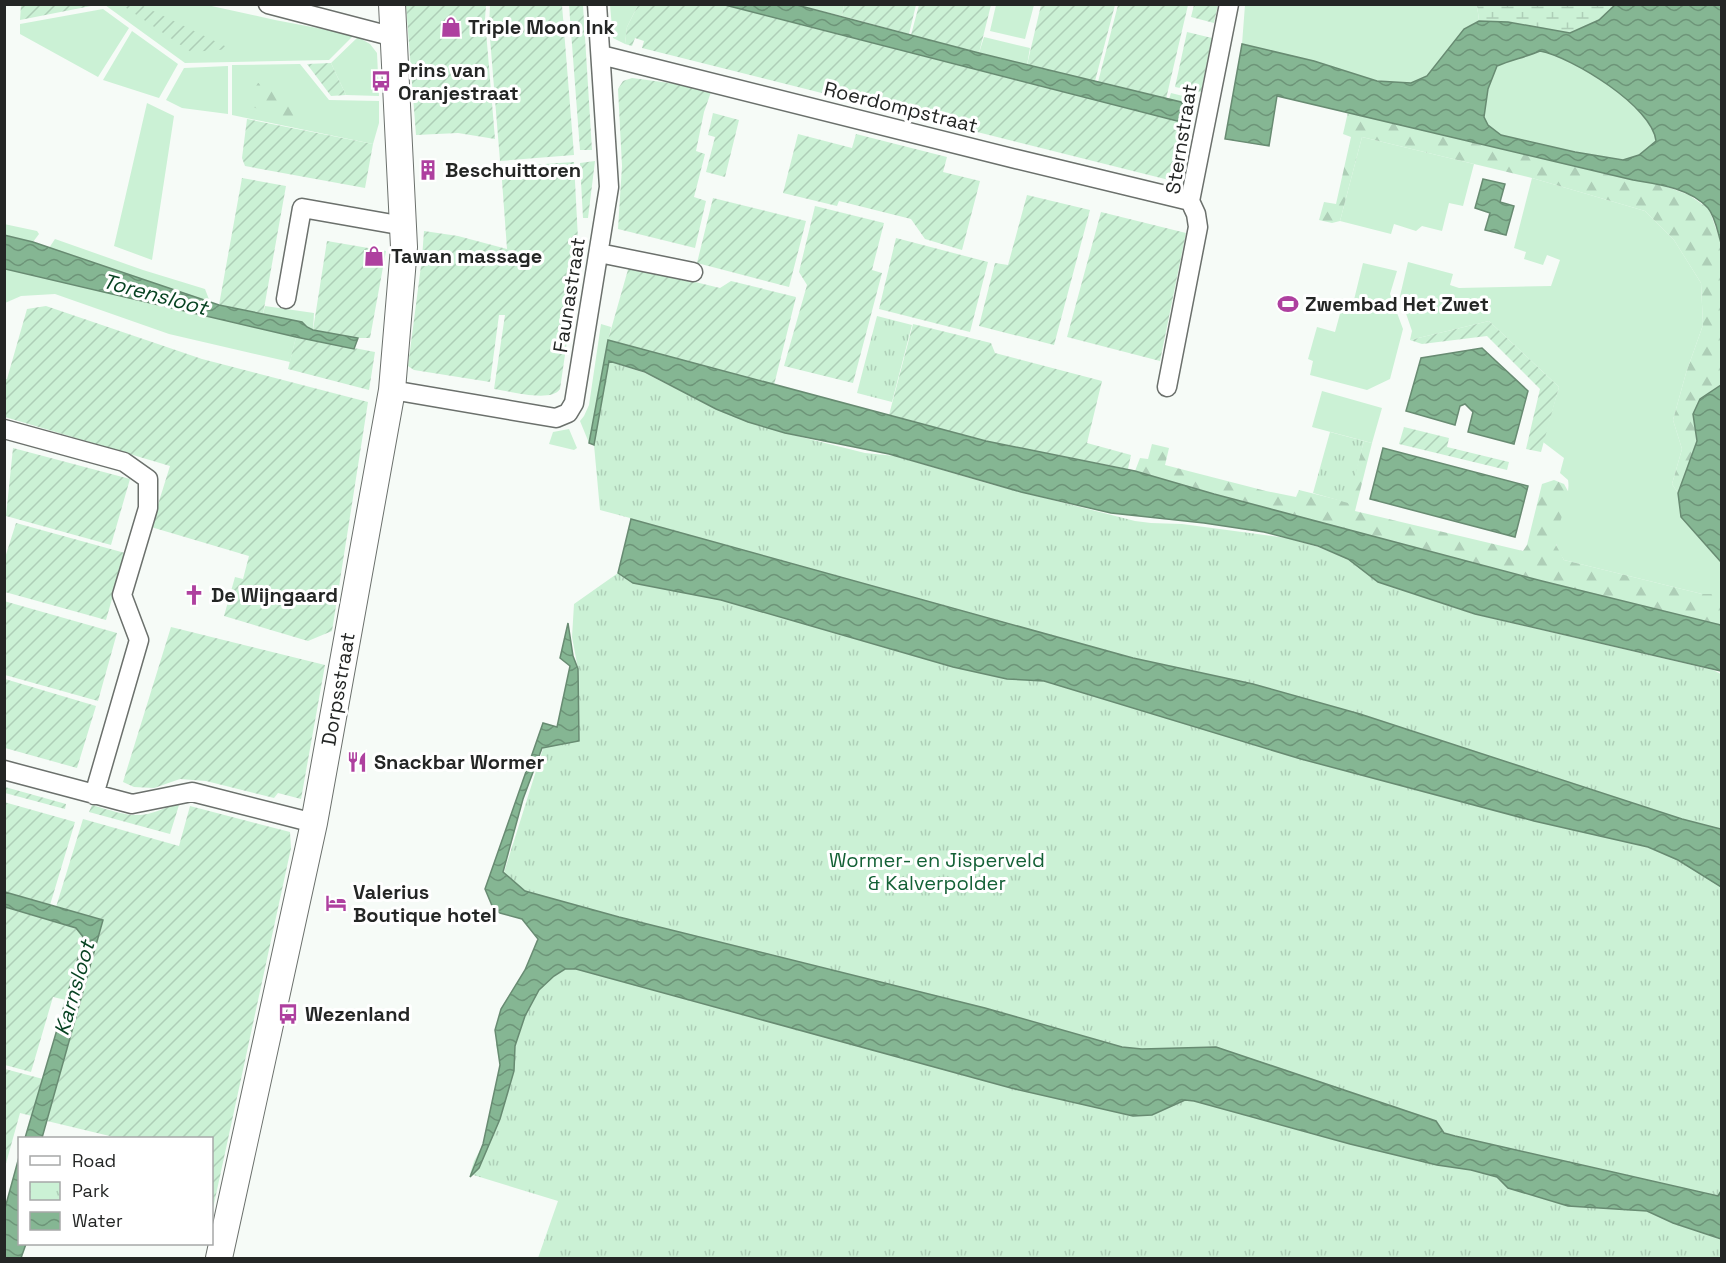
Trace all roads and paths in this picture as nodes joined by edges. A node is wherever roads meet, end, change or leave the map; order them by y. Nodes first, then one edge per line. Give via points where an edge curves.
1 (268, 4) edge
2 (392, 4) edge
3 (597, 4) edge
4 (1229, 4) edge
5 (394, 37) junction
6 (601, 55) junction
7 (1190, 201) junction
8 (404, 226) junction
9 (599, 253) junction
10 (693, 272) dead end
11 (286, 299) dead end
12 (1167, 387) dead end
13 (392, 390) junction
14 (4, 429) edge
15 (4, 770) edge
16 (94, 795) junction
17 (314, 823) junction
18 (219, 1258) edge

1 - 5 street
2 - 5 street, Dorpsstraat
3 - 6 street, Faunastraat
4 - 7 street, Sternstraat
5 - 8 street, Dorpsstraat
6 - 7 street, Roerdompstraat
6 - 9 street, Faunastraat via 609,187
7 - 12 street, Sternstraat via 1198,227
8 - 11 street via 302,208
8 - 13 street, Dorpsstraat
9 - 10 street
9 - 13 street, Faunastraat via 574,403 568,413 556,418
13 - 17 street, Dorpsstraat
14 - 16 street via 124,462 148,479 148,508 122,596 139,640
15 - 16 street
16 - 17 street via 132,804 192,792
17 - 18 street, Dorpsstraat

